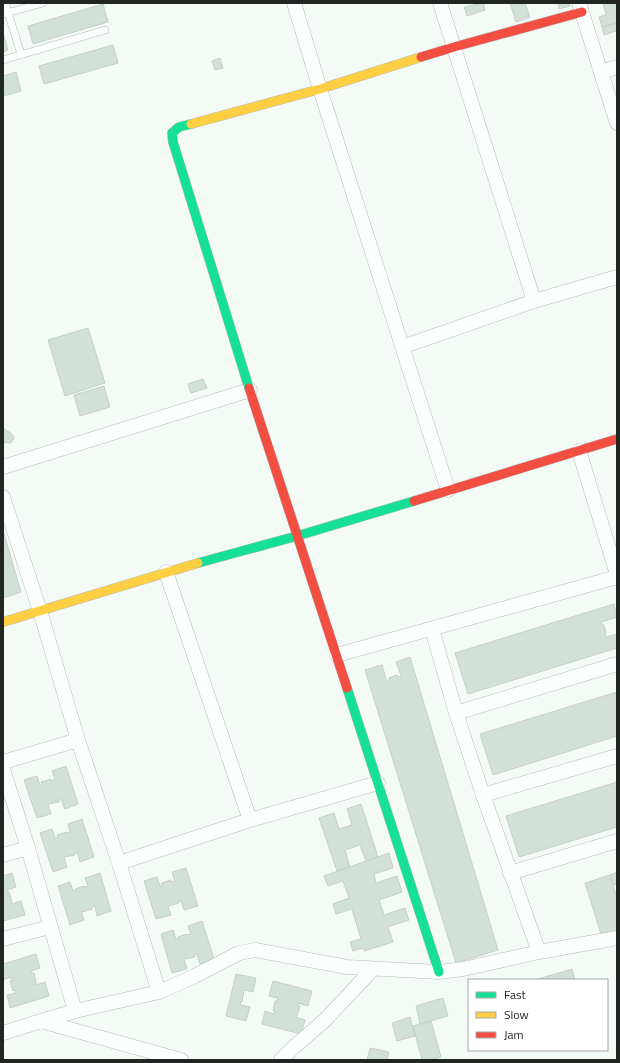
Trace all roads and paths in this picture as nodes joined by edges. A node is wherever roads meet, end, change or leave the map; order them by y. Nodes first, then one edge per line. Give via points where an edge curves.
1 (5, 3) edge
2 (43, 3) edge
3 (294, 3) edge
4 (440, 3) edge
5 (581, 7) edge
6 (6, 14) edge
7 (105, 30) dead end
8 (454, 47) junction
9 (21, 54) junction
10 (3, 60) edge
11 (617, 67) edge
12 (601, 72) junction
13 (320, 89) junction
14 (617, 123) edge
15 (617, 277) edge
16 (534, 301) junction
17 (402, 347) junction
18 (250, 390) junction
19 (617, 440) edge
20 (579, 451) junction
21 (3, 467) edge
22 (448, 490) junction
23 (3, 497) edge
24 (297, 536) junction
25 (166, 572) junction
26 (617, 574) edge
27 (617, 577) edge
28 (40, 611) junction
29 (3, 622) edge
30 (432, 629) junction
31 (336, 656) junction
32 (617, 664) edge
33 (456, 713) junction
34 (78, 740) junction
35 (617, 756) edge
36 (3, 762) edge
37 (3, 769) edge
38 (378, 783) junction
39 (483, 795) junction
40 (250, 820) junction
41 (617, 841) edge
42 (28, 848) junction
43 (3, 855) edge
44 (119, 863) junction
45 (510, 873) junction
46 (50, 927) junction
47 (617, 938) edge
48 (3, 940) edge
49 (538, 952) junction
50 (373, 969) junction
51 (439, 972) junction
52 (159, 992) junction
53 (75, 1011) junction
54 (41, 1021) junction
55 (3, 1033) edge
56 (181, 1060) edge
57 (281, 1060) edge

1 - 6 lane
2 - 6 lane
3 - 13 street
4 - 8 street
5 - 8 street
5 - 12 street
6 - 9 lane
7 - 9 lane
8 - 13 street
8 - 16 street
9 - 10 lane
11 - 12 street
12 - 14 street
13 - 17 street
13 - 18 street via 179,127 172,133
15 - 16 street
16 - 17 street
17 - 22 street
18 - 21 street
18 - 24 street
19 - 20 street
20 - 22 street
20 - 26 street
22 - 24 street
23 - 28 street
24 - 25 street
24 - 31 street
25 - 28 street
25 - 40 street
27 - 30 street
28 - 29 street
28 - 34 street
30 - 31 street
30 - 33 street
31 - 38 street
32 - 33 street
33 - 39 street
34 - 36 street
34 - 44 street
35 - 39 street
37 - 42 street
38 - 40 street
38 - 51 street
39 - 45 street
40 - 44 street
41 - 45 street
42 - 43 street
42 - 46 street
44 - 52 street
45 - 49 street
46 - 48 street
46 - 53 street
47 - 49 street
49 - 51 street
50 - 51 street
50 - 52 street via 347,967 255,950 239,953
50 - 57 street via 325,1020
52 - 53 street
53 - 54 street
54 - 55 street
54 - 56 street

